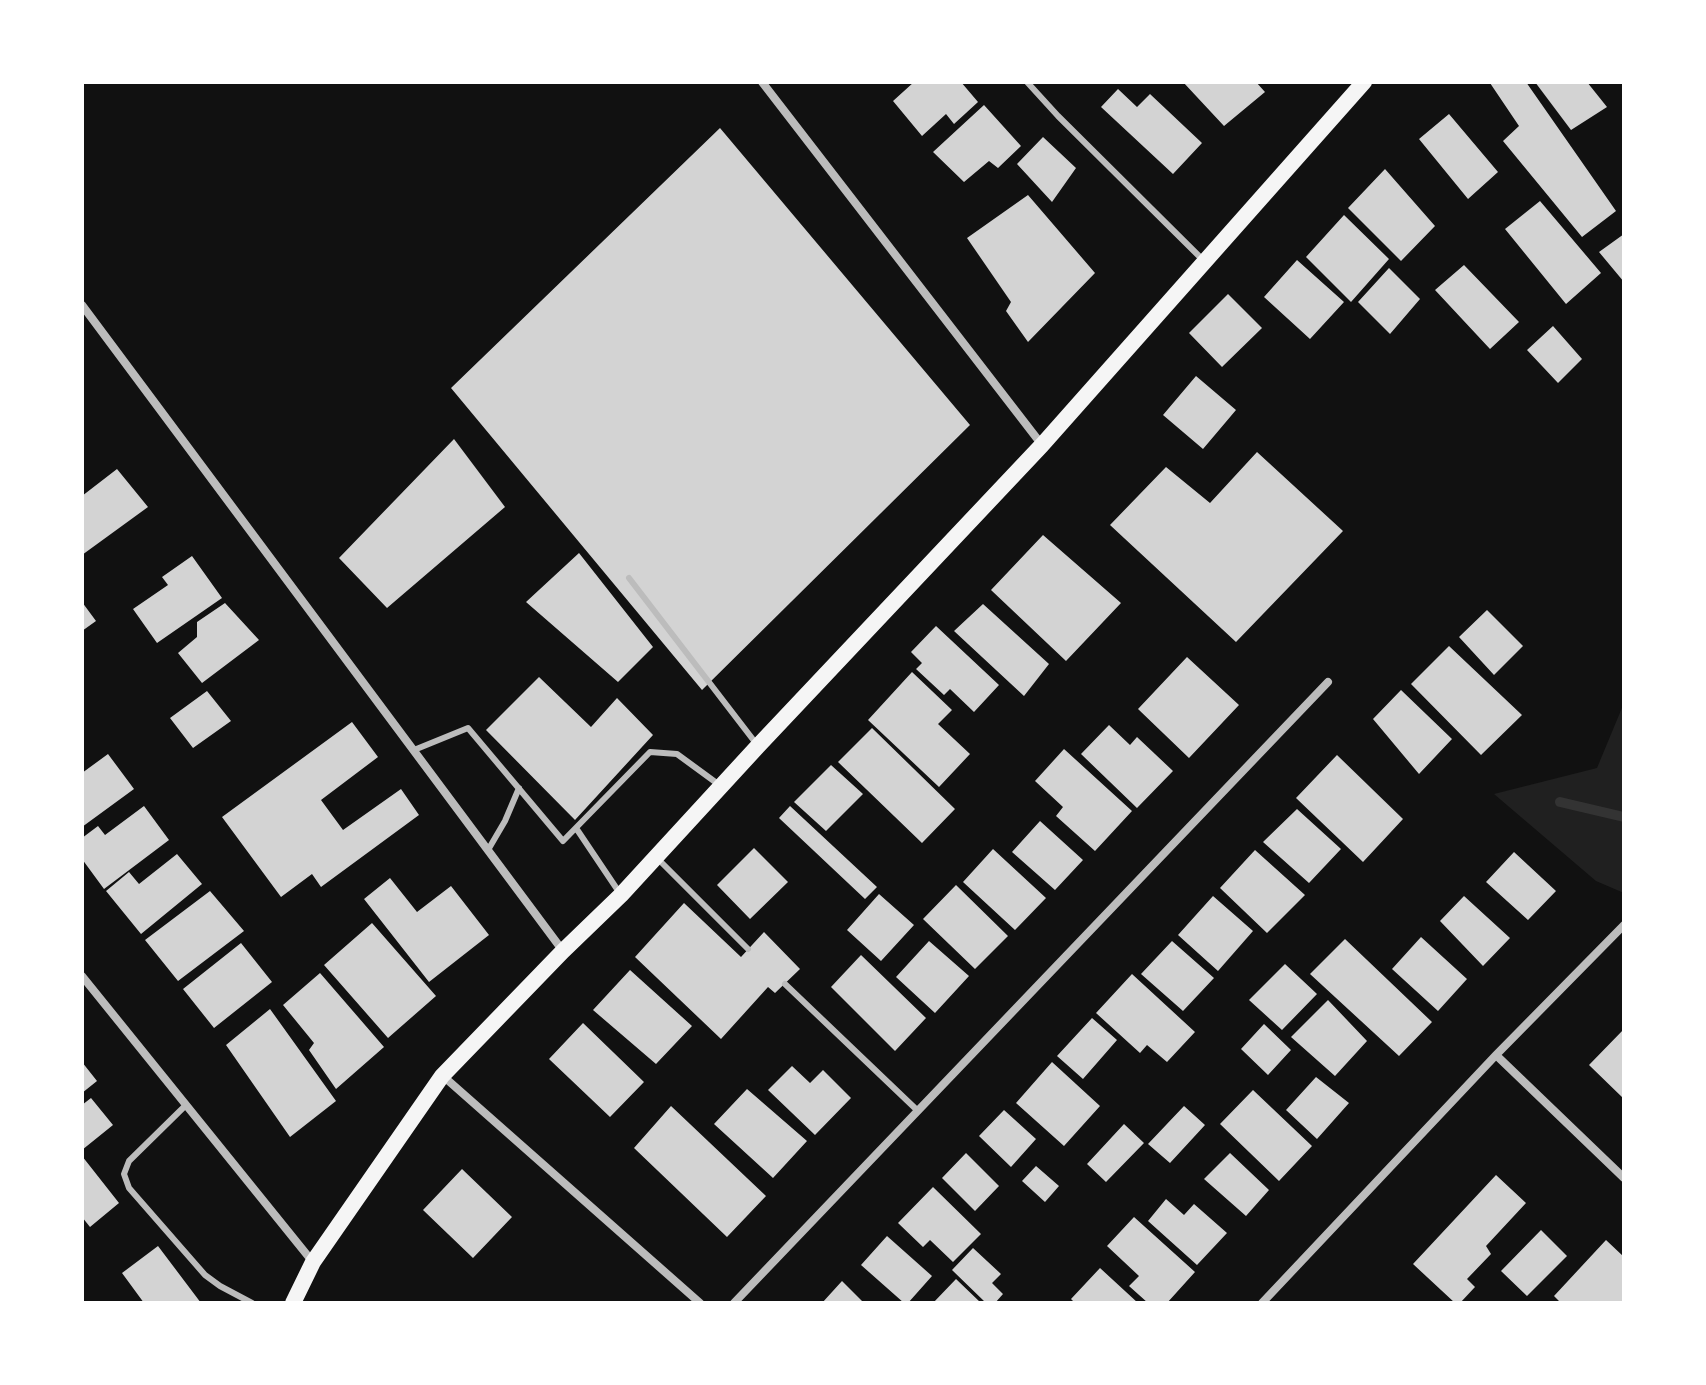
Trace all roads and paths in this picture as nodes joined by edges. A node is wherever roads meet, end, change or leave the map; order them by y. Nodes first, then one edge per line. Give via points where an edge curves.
1 (762, 82) edge
2 (1027, 82) edge
3 (1364, 82) edge
4 (1204, 261) junction
5 (82, 305) edge
6 (1042, 445) junction
7 (629, 578) dead end
8 (1328, 682) dead end
9 (758, 746) junction
10 (414, 750) junction
11 (721, 786) junction
12 (519, 788) junction
13 (576, 828) junction
14 (488, 850) junction
15 (656, 857) junction
16 (621, 895) junction
17 (1624, 925) edge
18 (748, 949) dead end
19 (563, 951) junction
20 (82, 976) edge
21 (785, 984) dead end
22 (1496, 1055) junction
23 (442, 1076) junction
24 (186, 1105) junction
25 (918, 1111) junction
26 (1624, 1178) edge
27 (313, 1262) junction
28 (252, 1303) edge
29 (293, 1303) edge
30 (700, 1303) edge
31 (734, 1303) edge
32 (1262, 1303) edge

1 - 6 street
2 - 4 lane
3 - 4 main road
4 - 6 main road
5 - 10 street
6 - 9 main road
7 - 9 lane
8 - 25 street
9 - 11 main road
10 - 12 lane via 468,728
10 - 14 street
11 - 13 lane via 677,754 650,752
11 - 15 main road
12 - 13 lane via 563,841
12 - 14 lane
13 - 16 lane
14 - 19 street
15 - 16 main road
15 - 18 lane
16 - 19 main road
17 - 22 street
19 - 23 main road
20 - 24 street
21 - 25 lane
22 - 26 street
22 - 32 street
23 - 27 main road
23 - 30 street
24 - 27 street
24 - 28 lane via 129,1161 124,1174 129,1188 205,1275
25 - 31 street
27 - 29 main road

